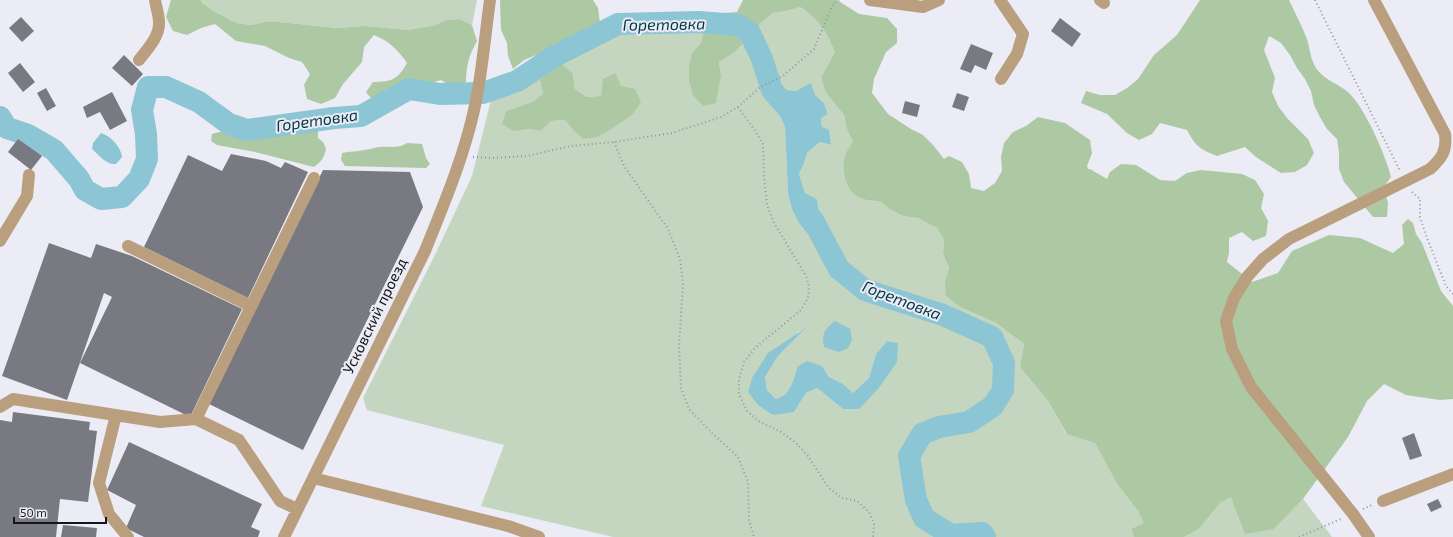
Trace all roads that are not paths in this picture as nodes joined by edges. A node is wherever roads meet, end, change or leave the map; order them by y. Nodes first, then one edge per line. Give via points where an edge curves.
1 (155, 0) edge
2 (490, 0) edge
3 (870, 0) edge
4 (939, 0) edge
5 (1000, 0) edge
6 (1374, 0) edge
7 (139, 60) dead end
8 (1001, 79) dead end
9 (29, 175) dead end
10 (314, 178) dead end
11 (0, 241) edge
12 (128, 246) dead end
13 (251, 306) junction
14 (0, 407) edge
15 (116, 415) junction
16 (196, 419) junction
17 (1453, 474) edge
18 (313, 478) junction
19 (1382, 501) dead end
20 (297, 509) junction
21 (128, 537) edge
22 (284, 537) edge
23 (539, 537) edge
24 (1369, 537) edge

1 - 7 street via 159,22 156,34
2 - 18 street, Усковский проезд via 470,129 436,224
3 - 4 street via 923,7
5 - 8 street via 1023,34 1017,54
6 - 24 street via 1445,134 1447,145 1440,160 1430,169 1289,239 1247,277 1234,298 1226,321 1232,349 1251,387
9 - 11 street via 27,196
10 - 13 street
12 - 13 street
13 - 16 street
14 - 15 street via 13,399
15 - 16 street via 160,422
15 - 21 street via 99,483 109,514
16 - 20 street via 239,440 280,501
17 - 19 street
18 - 20 street, Усковский проезд
18 - 23 street via 508,526
20 - 22 street, Усковский проезд

